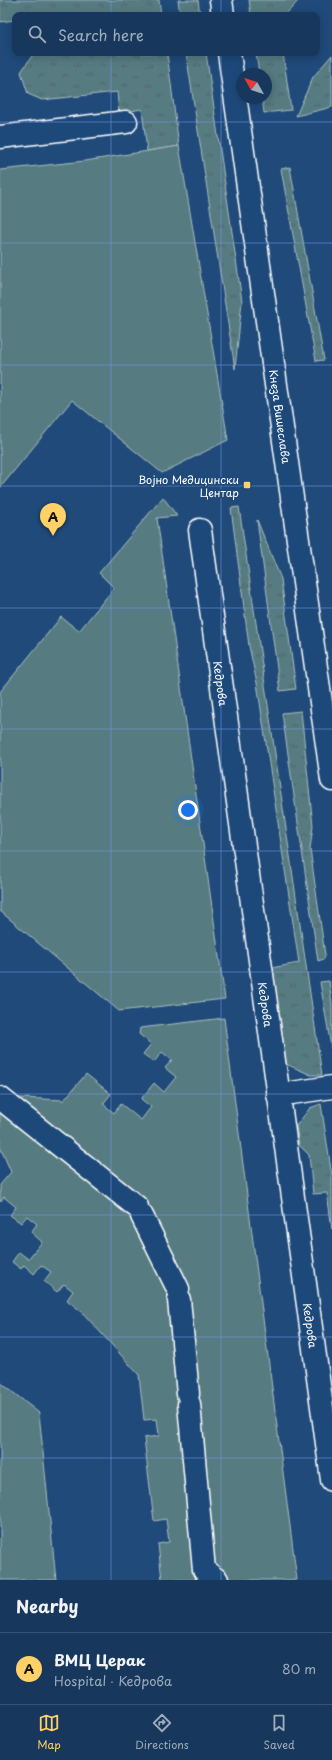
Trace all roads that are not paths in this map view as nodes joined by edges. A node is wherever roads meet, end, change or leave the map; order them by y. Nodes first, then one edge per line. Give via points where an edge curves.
1 (221, 0) edge
2 (223, 12) edge
3 (229, 56) edge
4 (126, 122) dead end
5 (0, 137) edge
6 (200, 530) dead end
7 (332, 780) edge
8 (332, 1087) edge
9 (278, 1095) junction
10 (0, 1098) edge
11 (332, 1480) edge
12 (217, 1580) edge

1 - 2 street
3 - 7 street, Кнеза Вишеслава
4 - 5 street
6 - 9 street, Кедрова
8 - 9 street
9 - 11 street, Кедрова
10 - 12 street via 140,1212 178,1294 204,1570

